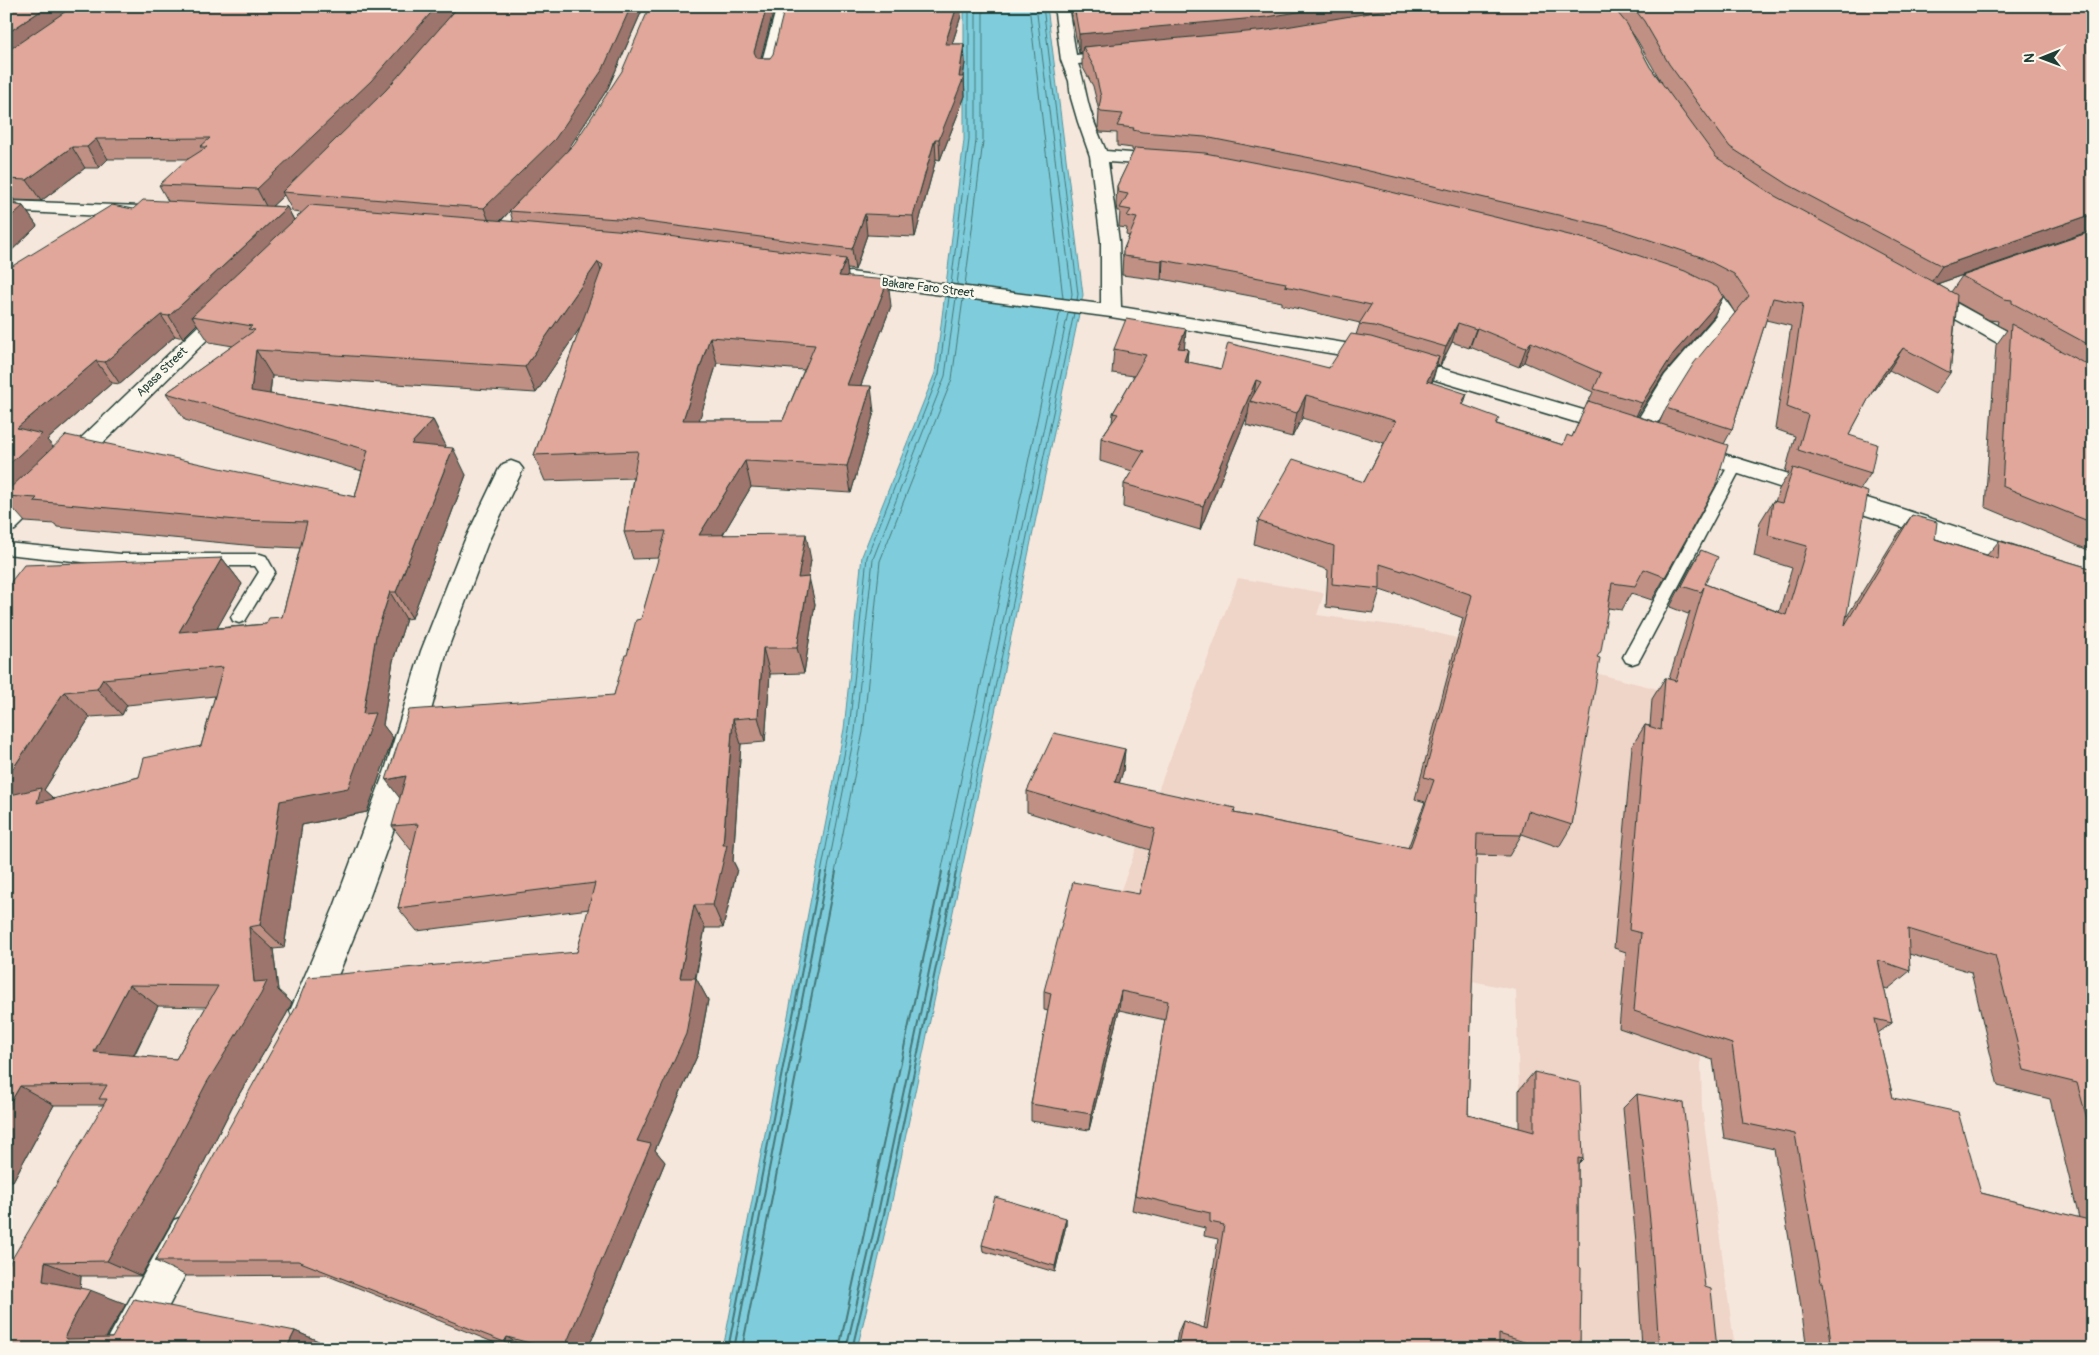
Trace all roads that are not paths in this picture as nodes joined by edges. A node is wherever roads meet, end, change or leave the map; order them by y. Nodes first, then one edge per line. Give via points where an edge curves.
1 (784, 6) edge
2 (1061, 6) edge
3 (1134, 54) edge
4 (1069, 60) junction
5 (767, 72) edge
6 (1099, 156) junction
7 (1184, 162) edge
8 (6, 206) edge
9 (155, 212) edge
10 (832, 275) edge
11 (1667, 278) edge
12 (1954, 287) dead end
13 (247, 290) edge
14 (1107, 311) junction
15 (2093, 388) edge
16 (1655, 439) junction
17 (1736, 466) junction
18 (511, 469) dead end
19 (6, 524) edge
20 (6, 548) edge
21 (2093, 582) edge
22 (239, 617) dead end
23 (1632, 657) dead end
24 (296, 1035) edge
25 (203, 1206) edge
26 (124, 1349) edge

1 - 5 street
2 - 4 street
3 - 4 street
4 - 6 street
6 - 7 street
6 - 14 street via 1110,241
8 - 9 street
10 - 14 street, Bakare Faro Street
11 - 16 street via 1716,301 1727,316 1673,380
12 - 15 street via 1919,291
13 - 19 street, Apasa Street
14 - 16 street, Bakare Faro Street via 1369,353
16 - 17 street, Bakare Faro Street
17 - 21 street, Bakare Faro Street
17 - 23 lane
18 - 24 street via 476,542 434,651 400,770 350,907
20 - 22 lane via 120,560 260,560 267,572
25 - 26 street

